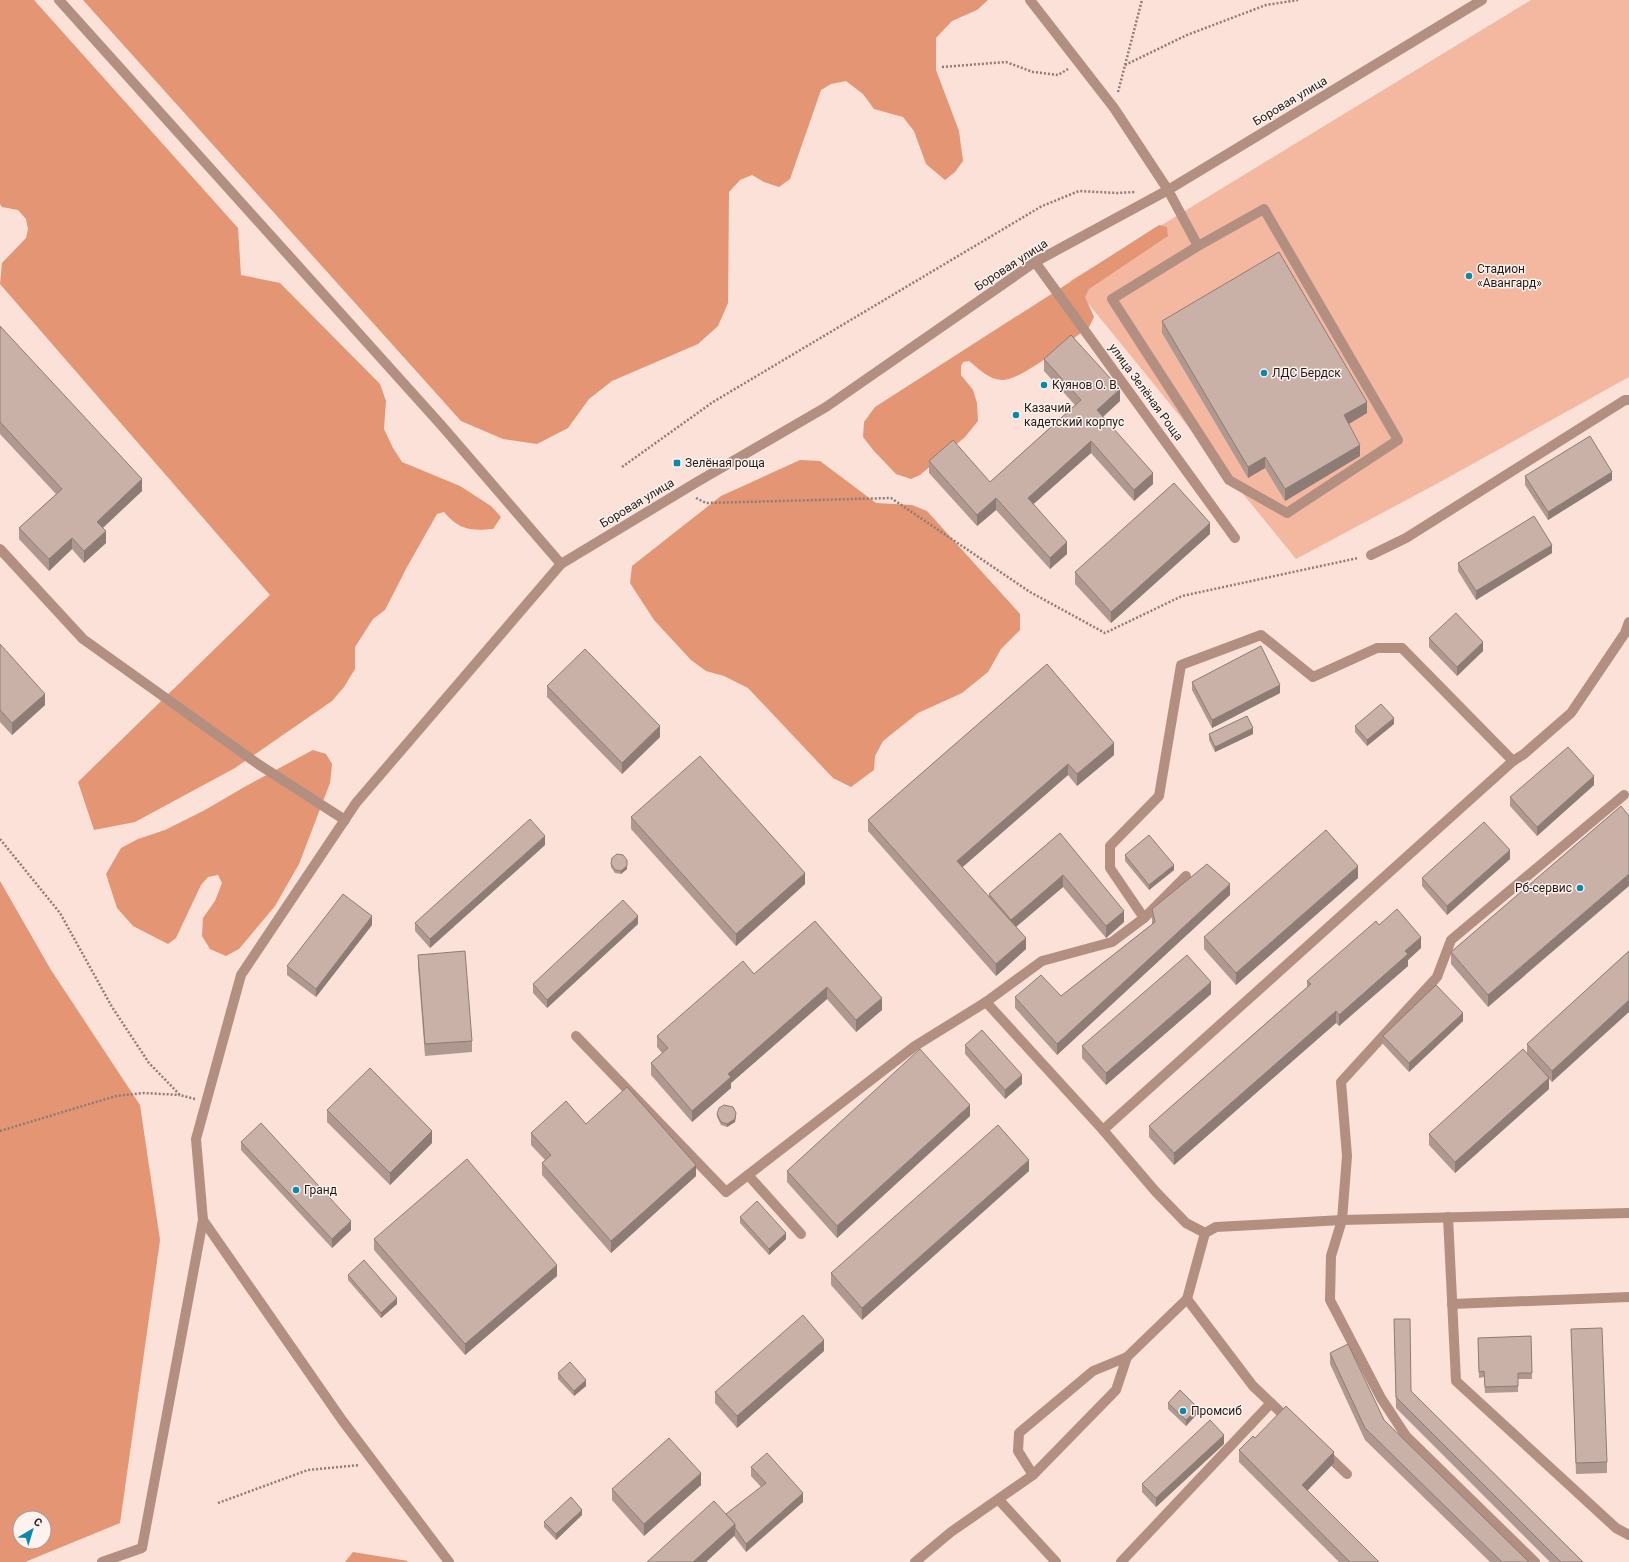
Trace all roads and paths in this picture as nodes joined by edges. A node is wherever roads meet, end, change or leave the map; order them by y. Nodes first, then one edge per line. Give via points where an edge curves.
1 (59, 0) edge
2 (1030, 0) edge
3 (1142, 0) edge
4 (1298, 0) edge
5 (1482, 0) edge
6 (1078, 62) junction
7 (1125, 65) junction
8 (942, 67) dead end
9 (1114, 108) junction
10 (1168, 190) junction
11 (1139, 192) dead end
12 (1198, 246) junction
13 (1035, 262) junction
14 (1629, 400) edge
15 (622, 467) dead end
16 (681, 491) junction
17 (1235, 538) dead end
18 (0, 549) edge
19 (1371, 555) joint
20 (561, 564) junction
21 (1629, 622) edge
22 (1513, 761) junction
23 (1624, 795) dead end
24 (345, 820) junction
25 (0, 839) edge
26 (1186, 876) dead end
27 (1144, 918) junction
28 (986, 1002) junction
29 (576, 1036) dead end
30 (180, 1095) junction
31 (206, 1104) junction
32 (1103, 1130) junction
33 (0, 1131) edge
34 (748, 1175) junction
35 (1629, 1213) edge
36 (1448, 1218) junction
37 (203, 1220) junction
38 (1342, 1220) junction
39 (1205, 1233) junction
40 (801, 1234) dead end
41 (1629, 1297) edge
42 (1187, 1299) junction
43 (1452, 1304) junction
44 (1127, 1357) junction
45 (1271, 1403) junction
46 (1300, 1430) edge
47 (1318, 1446) edge
48 (378, 1466) junction
49 (1347, 1474) dead end
50 (1033, 1475) junction
51 (999, 1500) junction
52 (218, 1502) dead end
53 (1629, 1535) edge
54 (102, 1562) edge
55 (449, 1562) edge
56 (915, 1562) edge
57 (1056, 1562) edge
58 (1121, 1562) edge
59 (1536, 1562) edge

1 - 20 street via 442,426
2 - 6 street
3 - 7 path
4 - 7 path via 1266,5 1187,35
5 - 10 street, Боровая улица
6 - 8 path via 1058,75 1033,72 1006,62
6 - 9 street
7 - 9 path
9 - 10 street
10 - 12 street
10 - 13 street, Боровая улица
11 - 15 path via 1079,191 1042,206 714,402
12 - 12 street via 1264,209 1398,440 1287,513 1229,480 1112,299
13 - 16 street, Боровая улица via 826,408
13 - 17 street, улица Зелёная Роща
14 - 19 street via 1625,400 1406,538
16 - 19 path via 706,503 891,498 1030,592 1105,633 1182,596
16 - 20 street, Боровая улица
18 - 24 street via 83,639 252,759
20 - 24 street, Боровая улица via 356,803
21 - 22 street via 1625,633 1571,713
22 - 27 street via 1402,648 1377,648 1314,677 1261,635 1181,665 1159,796 1110,846 1110,868
22 - 32 street
23 - 38 street via 1451,940 1437,977 1341,1082 1347,1156
24 - 31 street, Боровая улица via 241,975
25 - 30 path via 60,913 112,1007 149,1062
26 - 27 street
27 - 28 street via 1112,942 1042,961
28 - 32 street
28 - 34 street via 915,1046
29 - 34 street via 726,1192
30 - 31 path
30 - 33 path via 144,1093 116,1096
31 - 37 street, Боровая улица via 196,1139
32 - 39 street via 1186,1223
34 - 40 street
35 - 36 street
36 - 38 street
36 - 43 street
37 - 48 street via 342,1420
37 - 54 street via 142,1548
38 - 39 street via 1216,1227
38 - 59 street via 1331,1256 1330,1300 1381,1398 1406,1436
39 - 42 street
41 - 43 street
42 - 44 street
42 - 45 street via 1253,1386
43 - 53 street via 1456,1382 1616,1528
44 - 50 street via 1116,1390
44 - 50 street via 1093,1371 1019,1433 1018,1450
45 - 46 street
45 - 58 street
47 - 49 street
48 - 52 path via 373,1463 308,1470
48 - 55 street
50 - 51 street
51 - 56 street via 950,1532
51 - 57 street

